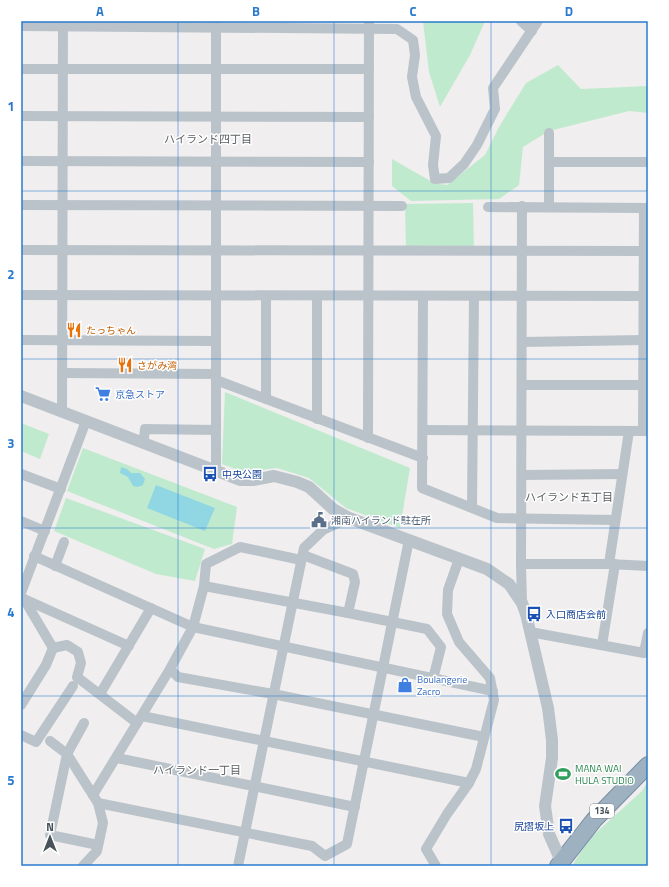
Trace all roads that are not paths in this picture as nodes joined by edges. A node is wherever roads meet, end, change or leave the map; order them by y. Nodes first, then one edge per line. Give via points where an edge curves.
1 (521, 21) edge
2 (538, 21) edge
3 (63, 24) edge
4 (216, 24) edge
5 (369, 24) edge
6 (21, 26) edge
7 (532, 31) junction
8 (369, 68) junction
9 (63, 69) junction
10 (216, 69) junction
11 (21, 70) edge
12 (21, 116) edge
13 (62, 116) junction
14 (216, 116) junction
15 (369, 117) junction
16 (549, 133) dead end
17 (21, 161) edge
18 (62, 161) junction
19 (216, 161) junction
20 (369, 162) junction
21 (549, 162) junction
22 (648, 162) edge
23 (21, 205) edge
24 (62, 205) junction
25 (216, 205) junction
26 (368, 206) junction
27 (402, 206) dead end
28 (522, 206) junction
29 (549, 206) junction
30 (488, 207) dead end
31 (646, 208) edge
32 (21, 250) edge
33 (62, 250) junction
34 (216, 251) junction
35 (368, 251) junction
36 (522, 251) junction
37 (643, 251) junction
38 (21, 295) edge
39 (62, 295) junction
40 (216, 296) junction
41 (266, 296) junction
42 (317, 296) junction
43 (368, 296) junction
44 (423, 296) junction
45 (474, 296) junction
46 (522, 296) junction
47 (643, 296) junction
48 (21, 340) edge
49 (62, 340) junction
50 (216, 341) junction
51 (522, 342) junction
52 (644, 343) edge
53 (62, 373) junction
54 (216, 377) junction
55 (522, 385) junction
56 (646, 385) edge
57 (21, 396) edge
58 (266, 399) junction
59 (62, 411) junction
60 (317, 419) junction
61 (86, 421) junction
62 (216, 430) junction
63 (423, 430) junction
64 (473, 430) junction
65 (522, 430) junction
66 (629, 431) junction
67 (646, 431) edge
68 (144, 438) dead end
69 (368, 438) junction
70 (422, 458) junction
71 (216, 471) junction
72 (21, 474) edge
73 (622, 474) junction
74 (522, 475) junction
75 (61, 489) junction
76 (472, 507) junction
77 (349, 518) junction
78 (521, 519) junction
79 (615, 520) junction
80 (21, 521) edge
81 (45, 531) junction
82 (409, 540) junction
83 (64, 542) dead end
84 (34, 556) junction
85 (302, 558) junction
86 (459, 559) junction
87 (521, 564) junction
88 (612, 564) junction
89 (55, 566) junction
90 (648, 566) edge
91 (204, 586) junction
92 (22, 596) edge
93 (292, 602) junction
94 (522, 603) junction
95 (151, 608) junction
96 (348, 613) junction
97 (392, 622) junction
98 (193, 627) junction
99 (530, 632) junction
100 (648, 633) edge
101 (602, 645) junction
102 (129, 646) junction
103 (283, 647) junction
104 (53, 648) junction
105 (382, 668) junction
106 (170, 669) junction
107 (433, 679) junction
108 (73, 686) dead end
109 (493, 691) junction
110 (100, 694) junction
111 (273, 694) junction
112 (21, 705) edge
113 (373, 715) junction
114 (139, 720) junction
115 (84, 723) dead end
116 (21, 735) edge
117 (484, 737) junction
118 (50, 741) dead end
119 (264, 741) junction
120 (67, 754) junction
121 (117, 758) junction
122 (364, 761) junction
123 (648, 765) edge
124 (469, 783) junction
125 (255, 786) junction
126 (95, 799) junction
127 (355, 807) junction
128 (245, 833) junction
129 (98, 845) junction
130 (559, 864) edge
131 (83, 866) edge
132 (238, 866) edge
133 (436, 866) edge

1 - 7 street
2 - 7 street
3 - 4 street
3 - 6 street
3 - 9 street
4 - 5 street
4 - 10 street
5 - 7 street via 397,29 413,40 415,55 412,77 416,97 436,136 433,165 435,179 449,178 464,164 477,145 495,109 493,88
5 - 8 street
8 - 10 street
8 - 15 street
9 - 10 street
9 - 11 street
9 - 13 street
10 - 14 street
12 - 13 street
13 - 14 street
13 - 18 street
14 - 15 street
14 - 19 street
15 - 20 street
16 - 21 street
17 - 18 street
18 - 19 street
18 - 24 street
19 - 20 street
19 - 25 street
20 - 26 street
21 - 22 street
21 - 29 street
23 - 24 street
24 - 25 street
24 - 33 street
25 - 26 street
25 - 34 street
26 - 27 street
26 - 35 street
28 - 29 street
28 - 30 street
28 - 36 street
29 - 31 street
31 - 37 street
32 - 33 street
33 - 34 street
33 - 39 street
34 - 35 street
34 - 40 street
35 - 36 street
35 - 43 street
36 - 37 street
36 - 46 street
37 - 47 street
38 - 39 street
39 - 40 street
39 - 49 street
40 - 41 street
40 - 50 street
41 - 42 street
41 - 58 street
42 - 43 street
42 - 60 street
43 - 44 street
43 - 69 street
44 - 45 street
44 - 63 street
45 - 46 street
45 - 64 street
46 - 47 street
46 - 51 street
47 - 52 street
48 - 49 street
49 - 50 street
49 - 53 street
50 - 54 street
51 - 52 street
51 - 55 street
52 - 56 street
53 - 54 street
53 - 59 street
54 - 58 street
54 - 62 street
55 - 56 street
55 - 65 street
56 - 67 street
57 - 59 street
58 - 60 street
59 - 61 street
60 - 69 street
61 - 71 street
61 - 75 street
62 - 68 street via 145,429
62 - 71 street
63 - 64 street
63 - 70 street
64 - 65 street
64 - 76 street
65 - 66 street
65 - 74 street
66 - 67 street
66 - 73 street
69 - 70 street
70 - 76 street via 422,488
71 - 77 street via 245,481 274,476 297,482 309,487 333,509
72 - 75 street
73 - 74 street
73 - 79 street
74 - 78 street
75 - 81 street
76 - 78 street via 498,518
77 - 82 street
77 - 85 street via 323,530 304,548
78 - 79 street
78 - 87 street
79 - 88 street
80 - 81 street
81 - 84 street
82 - 86 street
82 - 97 street
83 - 89 street
84 - 89 street
84 - 92 street
85 - 91 street via 240,547 206,564
85 - 93 street
85 - 96 street via 353,574 355,582
86 - 94 street via 500,576
86 - 109 street via 446,602 449,619 459,642 490,678
87 - 88 street
87 - 94 street
88 - 90 street
88 - 101 street
89 - 95 street
91 - 93 street
91 - 98 street
92 - 102 street
92 - 104 street
93 - 96 street
93 - 103 street
94 - 99 street
95 - 98 street
95 - 102 street
96 - 97 street
97 - 105 street
97 - 107 street via 427,630 441,647
98 - 103 street
98 - 106 street
99 - 101 street
99 - 130 street via 552,735 552,758 544,806 549,834
100 - 101 street via 644,653
102 - 110 street
103 - 105 street
103 - 111 street
104 - 110 street via 67,646 78,652 81,663 77,677
104 - 112 street via 46,665
105 - 107 street
105 - 113 street
106 - 111 street via 178,677
106 - 114 street
107 - 109 street
108 - 116 street via 36,742
109 - 117 street via 494,700
110 - 114 street
111 - 113 street
111 - 119 street
113 - 117 street
113 - 122 street
114 - 119 street
114 - 121 street
115 - 120 street
117 - 124 street via 476,769
118 - 120 street
119 - 122 street
119 - 125 street
120 - 126 street
120 - 129 street via 50,835
121 - 125 street
121 - 126 street
122 - 124 street
122 - 127 street
123 - 130 highway, 134 via 594,820
124 - 133 street via 426,849
125 - 127 street
125 - 128 street
126 - 128 street
126 - 129 street via 103,823
127 - 128 street via 347,844 325,856 312,846
128 - 132 street
129 - 131 street

